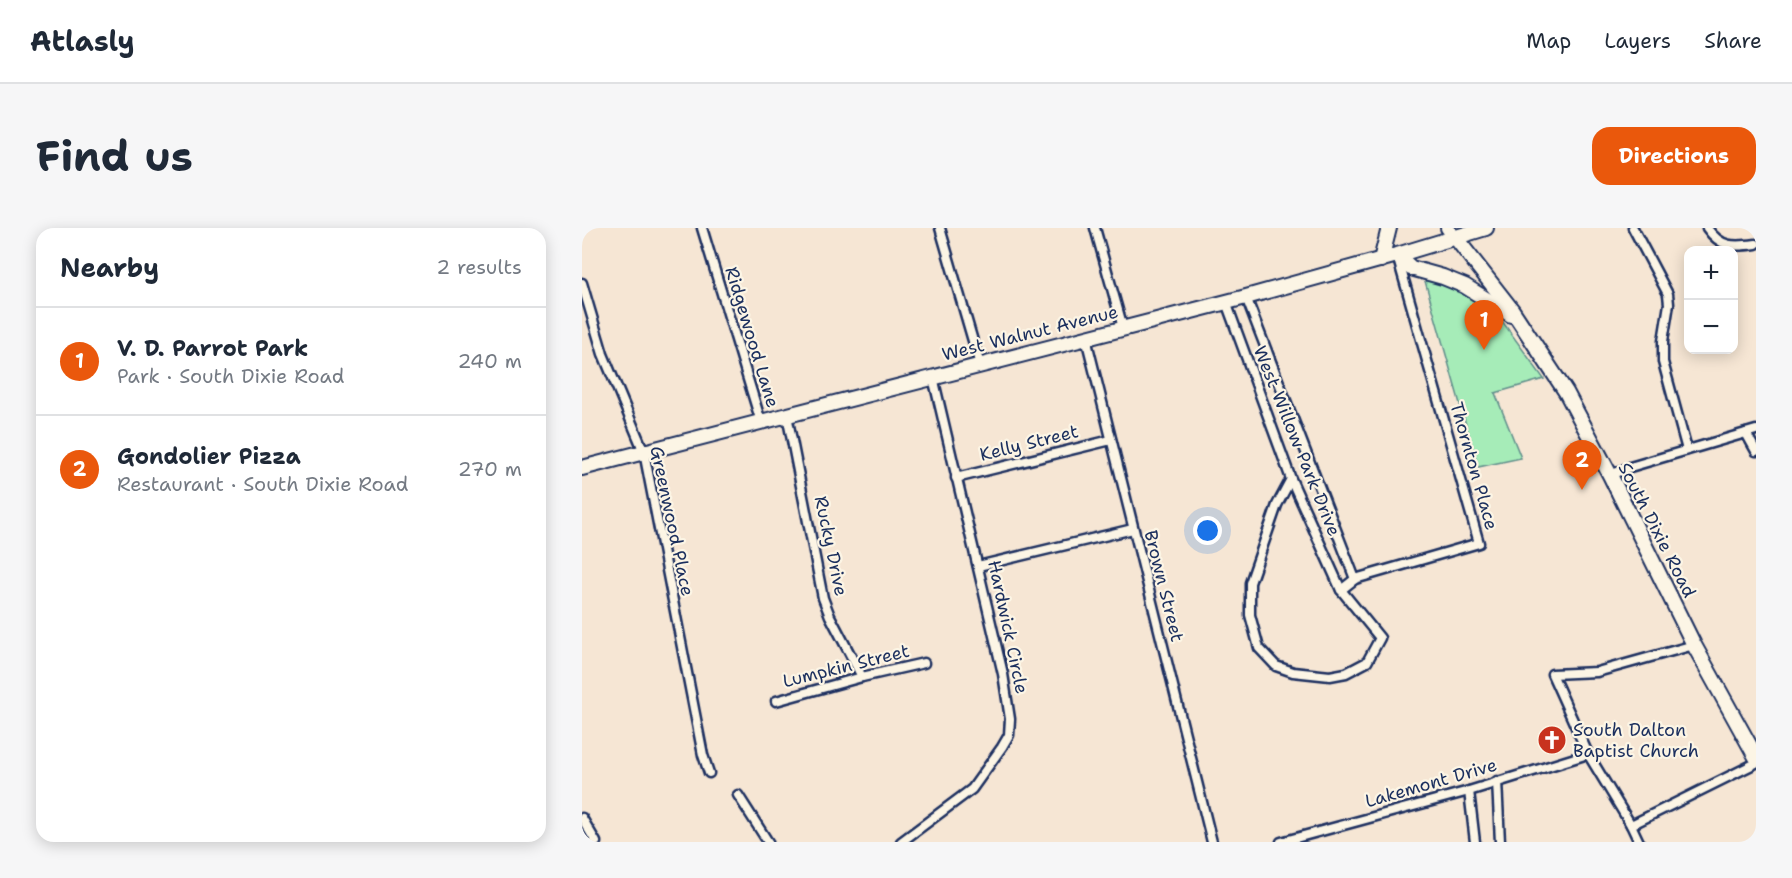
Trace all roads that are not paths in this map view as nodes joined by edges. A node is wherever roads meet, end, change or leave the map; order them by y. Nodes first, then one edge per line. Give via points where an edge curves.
1 (702, 228) edge
2 (940, 228) edge
3 (1095, 228) edge
4 (1389, 228) edge
5 (1486, 228) edge
6 (1633, 228) edge
7 (1707, 228) edge
8 (1451, 232) edge
9 (1756, 243) edge
10 (1397, 255) junction
11 (1382, 260) junction
12 (582, 283) edge
13 (1246, 297) junction
14 (1226, 302) junction
15 (1518, 320) junction
16 (1124, 328) junction
17 (1086, 338) junction
18 (980, 365) junction
19 (933, 377) junction
20 (787, 415) junction
21 (761, 422) junction
22 (1756, 430) edge
23 (1746, 433) junction
24 (1111, 440) junction
25 (1687, 450) junction
26 (1756, 451) edge
27 (644, 452) junction
28 (582, 468) edge
29 (1610, 475) junction
30 (956, 478) junction
31 (1291, 479) junction
32 (1133, 529) junction
33 (978, 566) junction
34 (1355, 579) junction
35 (1341, 590) junction
36 (1694, 645) junction
37 (924, 663) dead end
38 (862, 677) junction
39 (776, 701) dead end
40 (1588, 754) junction
41 (1756, 757) edge
42 (1756, 763) edge
43 (709, 773) dead end
44 (1497, 781) junction
45 (1469, 791) junction
46 (738, 795) dead end
47 (582, 818) edge
48 (1632, 825) junction
49 (1305, 839) edge
50 (596, 842) edge
51 (768, 842) edge
52 (901, 842) edge
53 (1212, 842) edge
54 (1281, 842) edge
55 (1475, 842) edge
56 (1500, 842) edge
57 (1639, 842) edge

1 - 21 street, Ridgewood Lane
2 - 18 street
3 - 16 street
4 - 11 main road
5 - 8 main road, West Walnut Avenue
6 - 25 street via 1668,294 1662,362
7 - 9 street via 1712,236 1730,246
8 - 10 main road, West Walnut Avenue
8 - 15 main road, South Dixie Road
10 - 11 main road, West Walnut Avenue
10 - 15 main road via 1411,268 1465,286
10 - 34 street, Thornton Place via 1479,543
11 - 13 main road, West Walnut Avenue
12 - 27 street, Greenwood Place via 603,354
13 - 14 main road, West Walnut Avenue
13 - 34 street
14 - 16 main road, West Walnut Avenue
14 - 31 street, West Willow Park Drive
15 - 29 main road, South Dixie Road via 1566,392
16 - 17 main road, West Walnut Avenue
17 - 18 main road, West Walnut Avenue
17 - 24 street, Brown Street
18 - 19 main road, West Walnut Avenue
19 - 20 main road, West Walnut Avenue
19 - 30 street, Hardwick Circle
20 - 21 main road, West Walnut Avenue
20 - 38 street, Rucky Drive via 823,598
21 - 27 main road, West Walnut Avenue
22 - 23 street
23 - 25 street
23 - 26 street
24 - 30 street, Kelly Street
24 - 32 street, Brown Street
25 - 29 street
27 - 28 main road, West Walnut Avenue
27 - 43 street, Greenwood Place
29 - 36 main road, South Dixie Road
30 - 33 street, Hardwick Circle
31 - 35 street, West Willow Park Drive
31 - 35 street, West Willow Park Drive via 1277,505 1250,583 1250,615 1259,648 1276,666 1293,672 1330,676 1367,662 1380,638
32 - 33 street
32 - 53 street, Brown Street
33 - 52 street, Hardwick Circle via 1003,674 1009,735 972,789
34 - 35 street, Thornton Place
36 - 40 street via 1597,672 1552,674
36 - 41 main road, South Dixie Road
37 - 38 street, Lumpkin Street
38 - 39 street, Lumpkin Street
40 - 44 street, Lakemont Drive
40 - 48 street
42 - 48 street
44 - 45 street, Lakemont Drive
44 - 56 street
45 - 49 street, Lakemont Drive
45 - 55 street
46 - 51 street
47 - 50 street
48 - 57 street
49 - 54 street, Lakemont Drive

